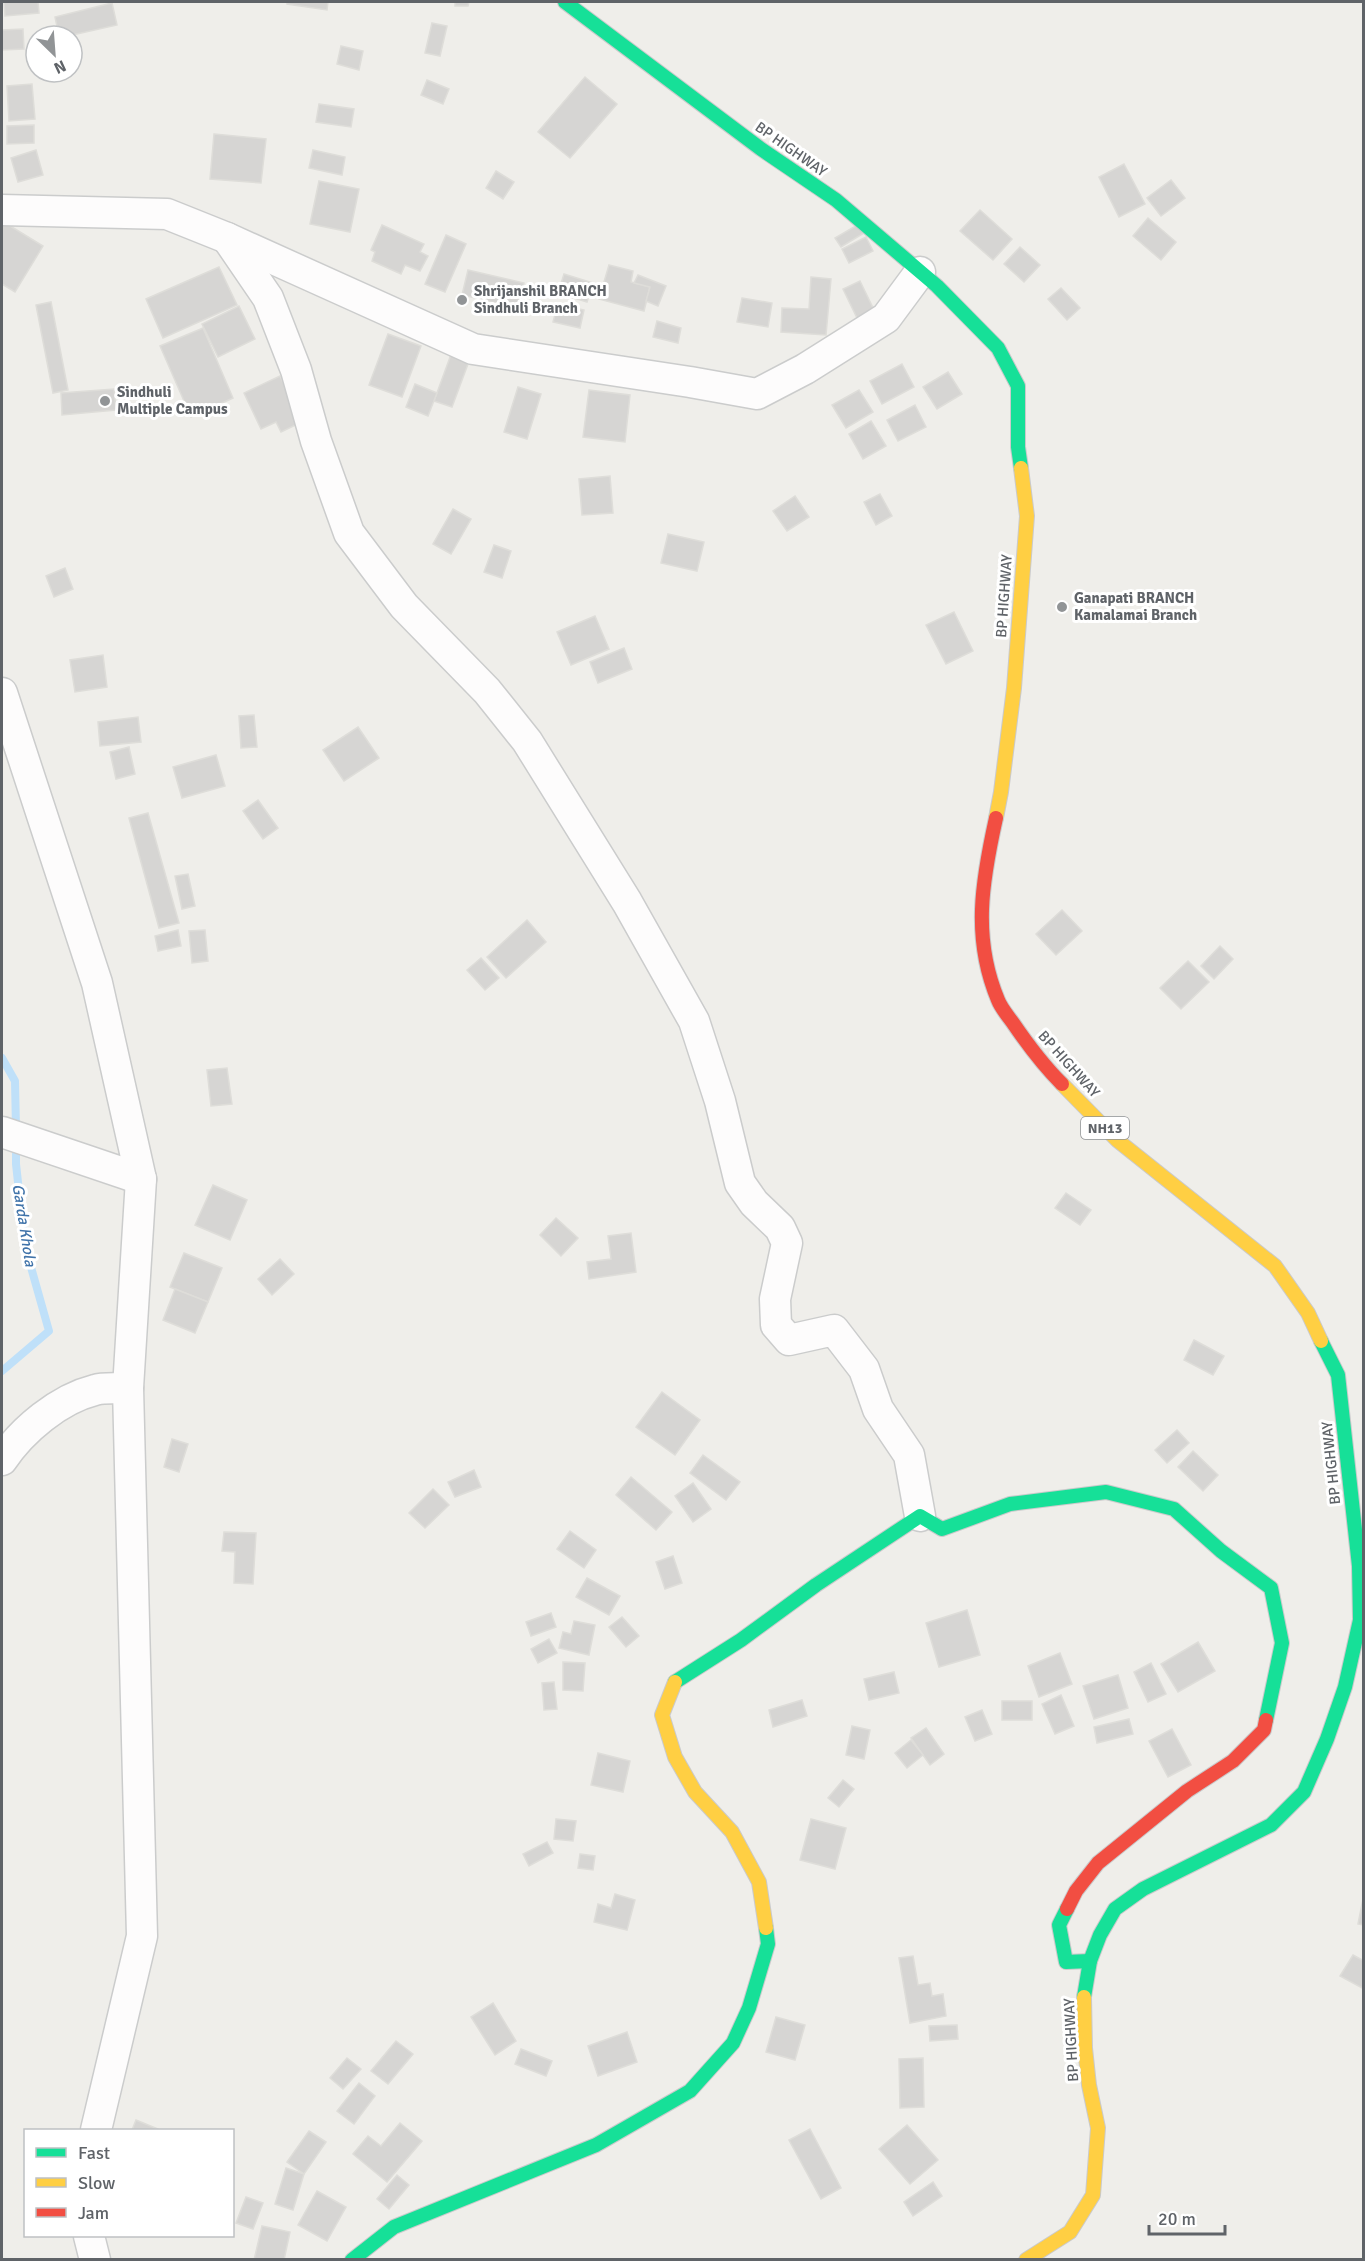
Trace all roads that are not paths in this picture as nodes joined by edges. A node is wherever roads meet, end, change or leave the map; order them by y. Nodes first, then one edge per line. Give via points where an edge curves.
1 (565, 2) edge
2 (2, 210) edge
3 (227, 238) junction
4 (920, 272) junction
5 (2, 693) edge
6 (3, 1133) edge
7 (141, 1179) junction
8 (128, 1388) junction
9 (2, 1460) edge
10 (920, 1516) junction
11 (1090, 1961) junction
12 (96, 2129) edge
13 (90, 2237) edge
14 (95, 2259) edge
15 (352, 2259) edge
16 (1026, 2259) edge

1 - 4 main road, BP HIGHWAY / NH13 via 761,149 836,200
2 - 3 street via 167,214
3 - 4 street via 473,349 758,394 886,318
3 - 10 street via 268,298 296,370 349,533 404,606 487,691 527,741 627,902 694,1021 720,1101 740,1183 780,1228 787,1243 775,1299 776,1325 789,1340 834,1330 864,1369 878,1408 909,1455
4 - 11 main road, BP HIGHWAY / NH13 via 998,348 1018,386 1018,447 1027,516 1010,723 981,904 982,944 998,1001 1035,1056 1117,1140 1275,1266 1308,1313 1338,1375 1359,1566 1360,1620 1346,1687 1304,1792 1271,1825 1143,1889 1115,1909
5 - 7 street via 97,983
6 - 7 street
7 - 8 street
8 - 9 street via 96,1389 56,1406
8 - 12 street via 141,1936
10 - 11 main road via 942,1529 1010,1504 1106,1492 1174,1509 1271,1588 1282,1643 1264,1730 1233,1761 1187,1791 1098,1863 1076,1891 1059,1925 1066,1962
10 - 15 main road via 673,1683 662,1715 675,1757 695,1792 732,1832 759,1882 768,1944 749,2008 733,2043 690,2091 596,2145 394,2228
11 - 16 main road, BP HIGHWAY / NH13 via 1084,1995 1085,2048 1098,2128 1093,2195 1070,2232
13 - 14 street

